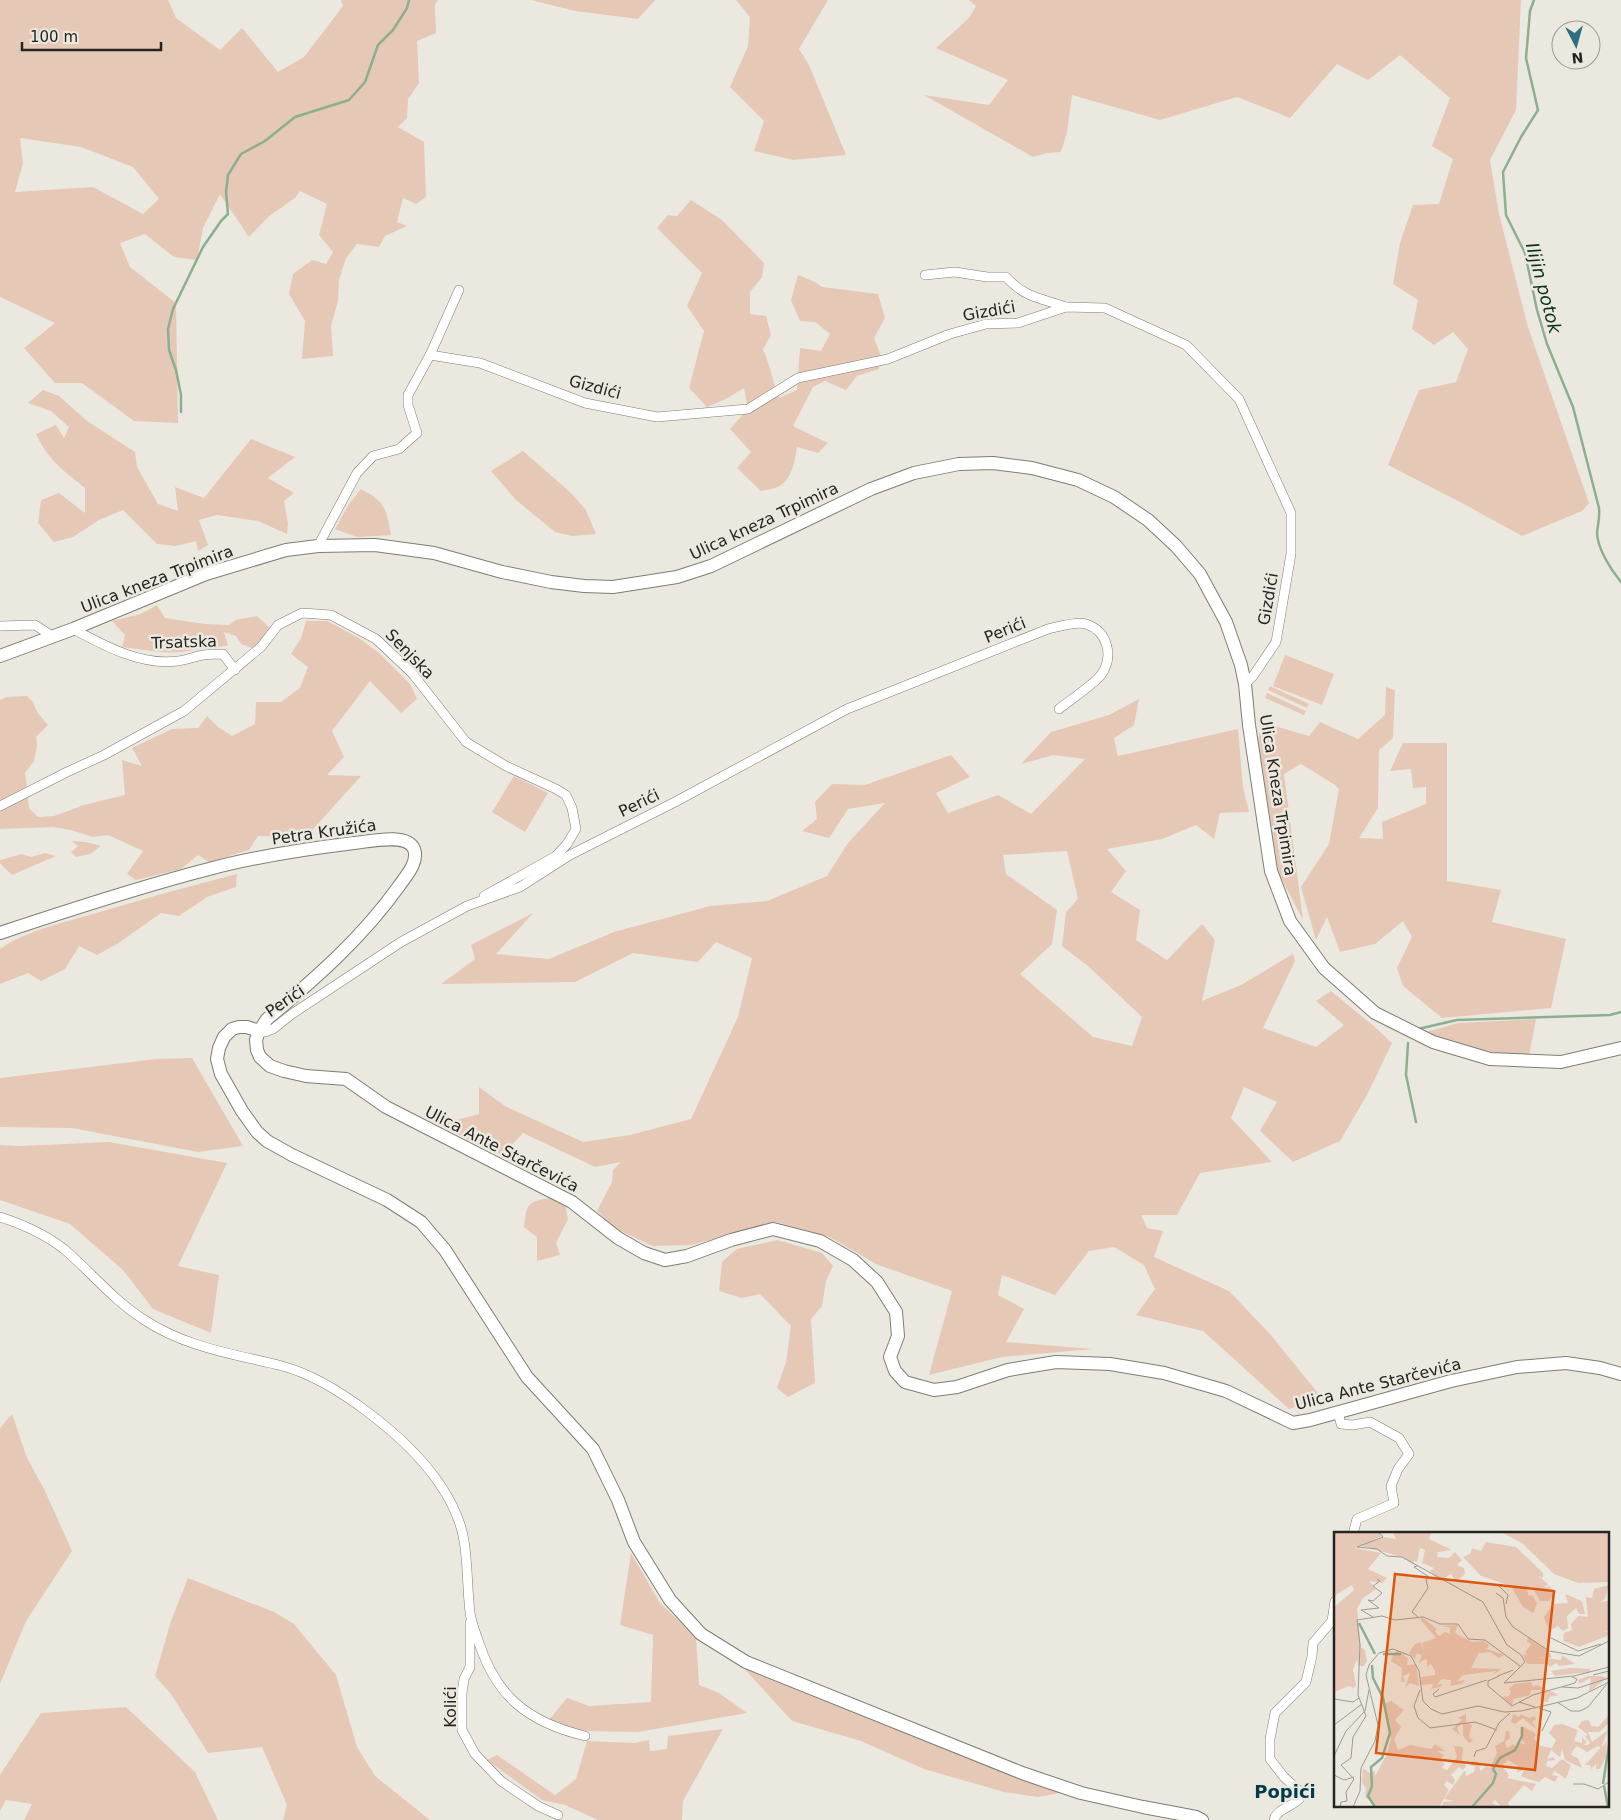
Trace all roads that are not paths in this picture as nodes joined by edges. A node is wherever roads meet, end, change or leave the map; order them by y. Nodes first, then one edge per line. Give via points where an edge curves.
1 (925, 275) dead end
2 (458, 290) dead end
3 (1066, 307) junction
4 (430, 355) junction
5 (318, 546) junction
6 (1226, 622) joint
7 (0, 626) edge
8 (73, 628) junction
9 (52, 636) junction
10 (0, 656) edge
11 (235, 670) junction
12 (1245, 684) junction
13 (1059, 709) dead end
14 (0, 806) edge
15 (467, 906) junction
16 (0, 933) edge
17 (259, 1031) junction
18 (1621, 1048) edge
19 (0, 1217) edge
20 (1621, 1374) edge
21 (1338, 1412) junction
22 (1354, 1532) edge
23 (1334, 1608) edge
24 (470, 1615) junction
25 (585, 1736) dead end
26 (558, 1815) dead end
27 (1202, 1820) edge
28 (1274, 1820) edge

1 - 3 street via 955,272 1006,277 1030,296
2 - 4 street
3 - 4 street, Gizdići via 1018,322 986,324 950,334 888,359 798,378 748,409 656,417 584,403 480,363
3 - 12 street, Gizdići via 1105,308 1186,345 1239,399 1249,420 1291,514 1291,554 1276,642
4 - 5 street via 408,395 417,433 399,449 373,456 357,474
5 - 6 street, Ulica kneza Trpimira via 375,545 434,552 502,572 584,586 643,583 711,566 871,489 914,473 959,464 993,463 1032,468 1078,480 1114,497 1148,520 1200,574
5 - 8 street, Ulica kneza Trpimira via 286,550 206,574
6 - 12 street, Ulica Kneza Trpimira
7 - 9 street via 35,625
8 - 9 street, Ulica kneza Trpimira
8 - 11 street, Trsatska via 129,656 178,661 205,654 223,654
9 - 10 street, Ulica kneza Trpimira
11 - 14 street, Senjska via 184,712
11 - 15 street, Senjska via 261,647 278,625 302,612 331,615 376,639 412,673 466,742 566,795 576,829 568,844 556,856
12 - 18 street, Ulica Kneza Trpimira via 1271,871 1290,920 1324,968 1375,1013 1434,1042 1490,1059 1561,1062
13 - 15 street, Perići via 1101,675 1108,660 1109,648 1101,634 1086,624 1048,629 847,709 675,802 570,854 520,887
15 - 17 street, Perići via 401,942 273,1029
16 - 17 street, Petra Kružića via 209,869 275,854 393,839 407,841 414,848 416,858 382,909 337,958 266,1019
17 - 21 street, Ulica Ante Starčevića via 257,1050 270,1066 306,1076 346,1079 386,1107 572,1202 618,1238 644,1253 664,1260 773,1229 820,1242 845,1255 877,1282 896,1312 898,1336 890,1357 895,1371 905,1382 934,1390 957,1387 1008,1370 1056,1362 1110,1364 1164,1372 1226,1391 1293,1423
17 - 27 street via 247,1027 232,1029 224,1037 217,1059 221,1074 257,1132 288,1152 388,1200 421,1222 445,1250 527,1377 593,1449 634,1542 670,1600 701,1634 746,1662 1022,1773 1081,1793
19 - 24 street via 21,1224 63,1249 110,1295 143,1320 180,1339 284,1367 334,1388 376,1419 413,1452 439,1483 454,1510 464,1540
20 - 21 street, Ulica Ante Starčevića via 1566,1363 1517,1367 1450,1381
21 - 22 street via 1341,1424 1370,1422 1399,1438 1409,1454 1391,1486 1394,1503 1357,1519
23 - 28 street via 1332,1621 1313,1643 1306,1682 1275,1713 1270,1759 1297,1789 1300,1798 1283,1809
24 - 25 street via 484,1660 506,1695 534,1718
24 - 26 street, Kolići via 470,1667 462,1693 462,1730 475,1754 501,1781 538,1806

